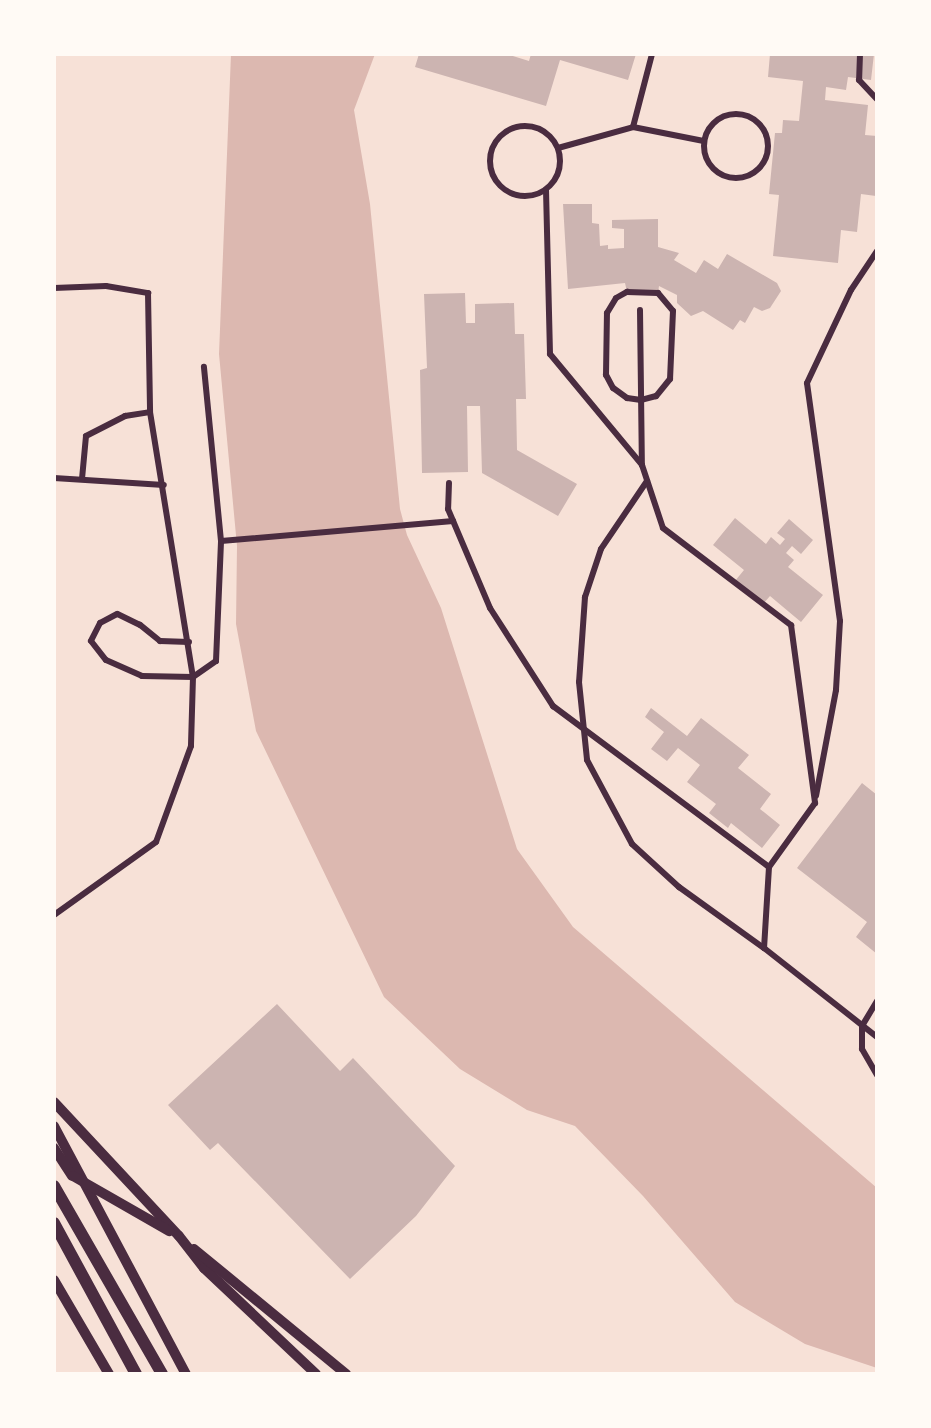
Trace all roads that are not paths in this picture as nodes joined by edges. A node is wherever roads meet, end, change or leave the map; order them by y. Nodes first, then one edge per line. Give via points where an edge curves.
1 (652, 54) edge
2 (860, 54) edge
3 (877, 99) edge
4 (633, 127) junction
5 (704, 141) junction
6 (558, 148) junction
7 (546, 190) junction
8 (877, 251) edge
9 (54, 288) edge
10 (640, 310) dead end
11 (204, 367) dead end
12 (641, 400) junction
13 (150, 412) junction
14 (642, 465) junction
15 (54, 478) edge
16 (82, 479) junction
17 (647, 481) junction
18 (449, 483) dead end
19 (164, 486) junction
20 (453, 521) junction
21 (221, 541) junction
22 (189, 642) junction
23 (193, 677) junction
24 (584, 725) junction
25 (815, 803) junction
26 (769, 867) junction
27 (54, 915) edge
28 (764, 948) junction
29 (877, 1001) edge
30 (862, 1026) junction
31 (877, 1037) edge
32 (877, 1075) edge
33 (54, 1102) edge
34 (54, 1125) edge
35 (54, 1148) edge
36 (77, 1179) junction
37 (54, 1186) edge
38 (54, 1223) edge
39 (179, 1236) junction
40 (54, 1280) edge
41 (109, 1374) edge
42 (136, 1374) edge
43 (162, 1374) edge
44 (184, 1374) edge
45 (316, 1374) edge
46 (346, 1374) edge

1 - 4 street
2 - 3 street via 859,80
4 - 5 street
4 - 6 street
5 - 5 street via 714,123 733,114 753,118 766,135 768,146 762,165 744,177 734,178 708,162
6 - 7 street via 559,171
6 - 7 street via 543,130 520,126 499,136 492,145 489,168 502,189 524,197
7 - 14 street via 550,354
8 - 25 street via 851,290 807,383 840,621 836,690
9 - 13 street via 106,286 148,293
10 - 12 street
11 - 21 street
12 - 12 street via 627,398 613,388 606,375 606,313 616,298 627,292 658,293 672,311 670,379 656,396
12 - 14 street
13 - 16 street via 125,416 86,436
13 - 19 street
14 - 17 street
15 - 16 street
16 - 19 street
17 - 24 street via 601,549 585,597 579,682
17 - 25 street via 663,528 791,625
18 - 20 street via 448,509
19 - 22 street
20 - 21 street
20 - 24 street via 496,618 553,706
21 - 23 street via 216,661
22 - 23 street
22 - 23 street via 160,640 117,614 100,623 92,641 106,660 142,676
23 - 27 street via 191,746 156,842
24 - 26 street
24 - 28 street via 587,760 632,844 679,887
25 - 26 street
26 - 28 street
28 - 30 street
29 - 30 street
30 - 31 street
30 - 32 street via 862,1049
33 - 39 main road
34 - 36 main road
35 - 36 main road
36 - 39 main road
36 - 44 main road
37 - 43 highway
38 - 42 highway
39 - 45 main road via 204,1269
39 - 46 main road
40 - 41 main road

